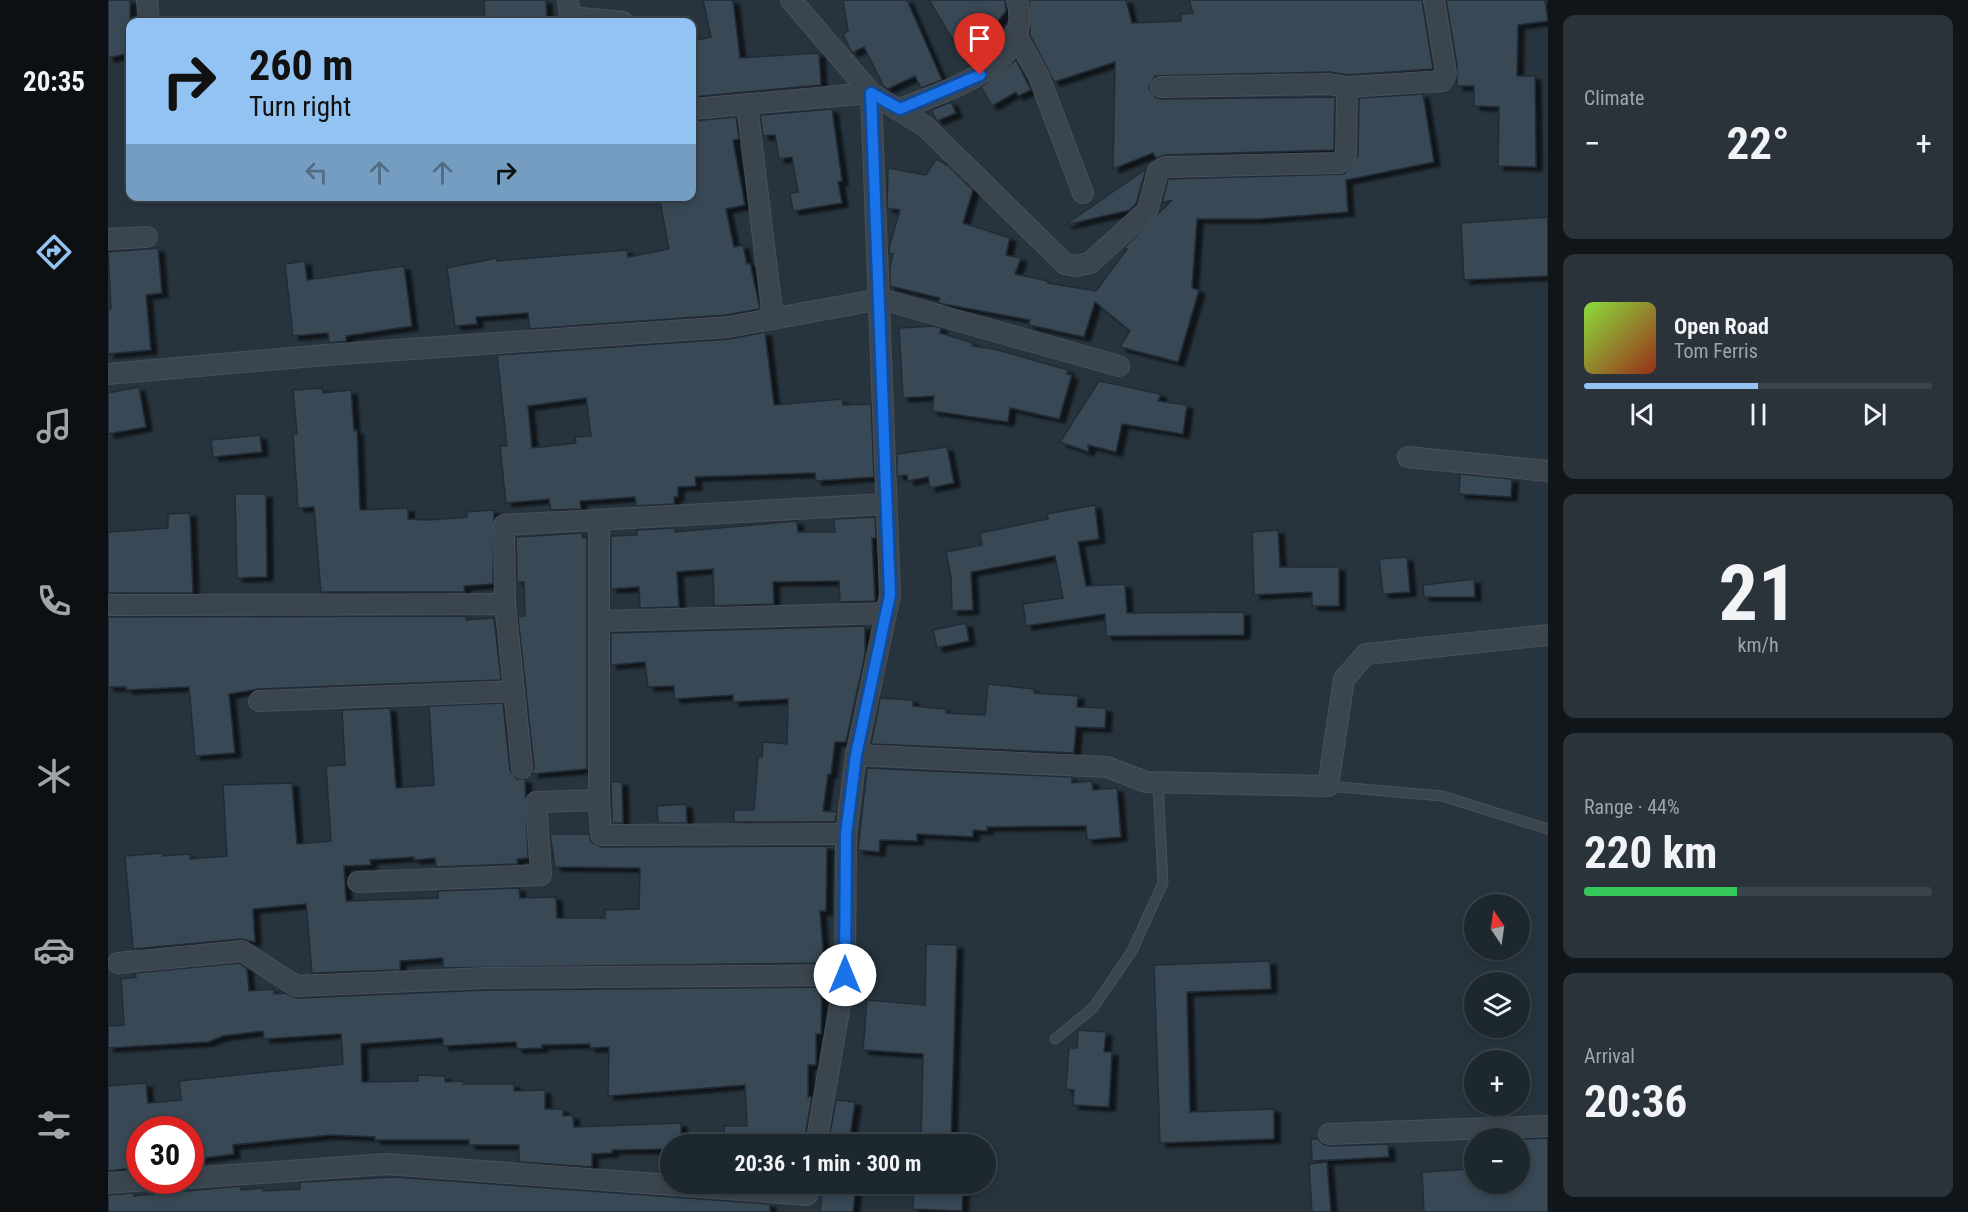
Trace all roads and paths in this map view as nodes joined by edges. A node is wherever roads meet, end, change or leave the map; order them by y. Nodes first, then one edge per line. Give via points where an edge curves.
1 (147, 0) edge
2 (568, 0) edge
3 (791, 0) edge
4 (1017, 0) edge
5 (1434, 0) edge
6 (149, 18) edge
7 (581, 18) edge
8 (1015, 33) junction
9 (1161, 87) dead end
10 (1347, 87) junction
11 (871, 93) junction
12 (747, 105) junction
13 (696, 109) edge
14 (900, 109) junction
15 (1083, 193) dead end
16 (147, 237) dead end
17 (108, 240) edge
18 (878, 300) junction
19 (773, 319) junction
20 (1119, 366) dead end
21 (108, 374) edge
22 (1408, 457) dead end
23 (1548, 471) edge
24 (886, 504) junction
25 (599, 520) junction
26 (108, 604) edge
27 (505, 604) junction
28 (886, 613) junction
29 (599, 621) junction
30 (1548, 635) edge
31 (514, 691) junction
32 (259, 700) dead end
33 (856, 755) junction
34 (522, 768) dead end
35 (1158, 783) junction
36 (1328, 786) junction
37 (599, 800) junction
38 (1548, 830) edge
39 (846, 834) junction
40 (358, 882) dead end
41 (118, 963) dead end
42 (845, 975) junction
43 (1055, 1040) dead end
44 (1548, 1126) edge
45 (818, 1134) edge
46 (1329, 1134) dead end
47 (204, 1177) edge
48 (126, 1182) edge
49 (108, 1183) edge
50 (807, 1197) edge

1 - 6 street
2 - 7 street via 570,17
3 - 11 street
4 - 8 street via 1020,14
5 - 10 street via 1446,73 1442,81
8 - 14 street via 1011,50 980,75
8 - 15 street via 1039,77
9 - 10 street
10 - 14 street via 1346,155 1340,164 1165,167 1158,171 1147,211 1090,263 1075,266 1065,264 926,127
11 - 12 street
11 - 14 street
11 - 18 street
12 - 13 street
12 - 19 street
16 - 17 street
18 - 19 street
18 - 20 street
18 - 24 street
19 - 21 street via 728,327
22 - 23 street
24 - 25 street
24 - 28 street via 890,595
25 - 27 street via 504,525
25 - 29 street
26 - 27 street
27 - 31 street
28 - 29 street
28 - 33 street
29 - 37 street
30 - 36 street via 1366,654 1344,679
31 - 32 street
31 - 34 street
33 - 35 street via 1107,767
33 - 39 street
35 - 36 street
35 - 43 lane via 1163,883 1126,961 1093,1008
36 - 38 lane via 1442,796
37 - 39 street via 601,835
37 - 40 street via 536,802 541,875
39 - 42 street
41 - 42 street via 242,951 296,986 486,978
42 - 45 street
44 - 46 street
47 - 50 street via 386,1164
48 - 49 street

